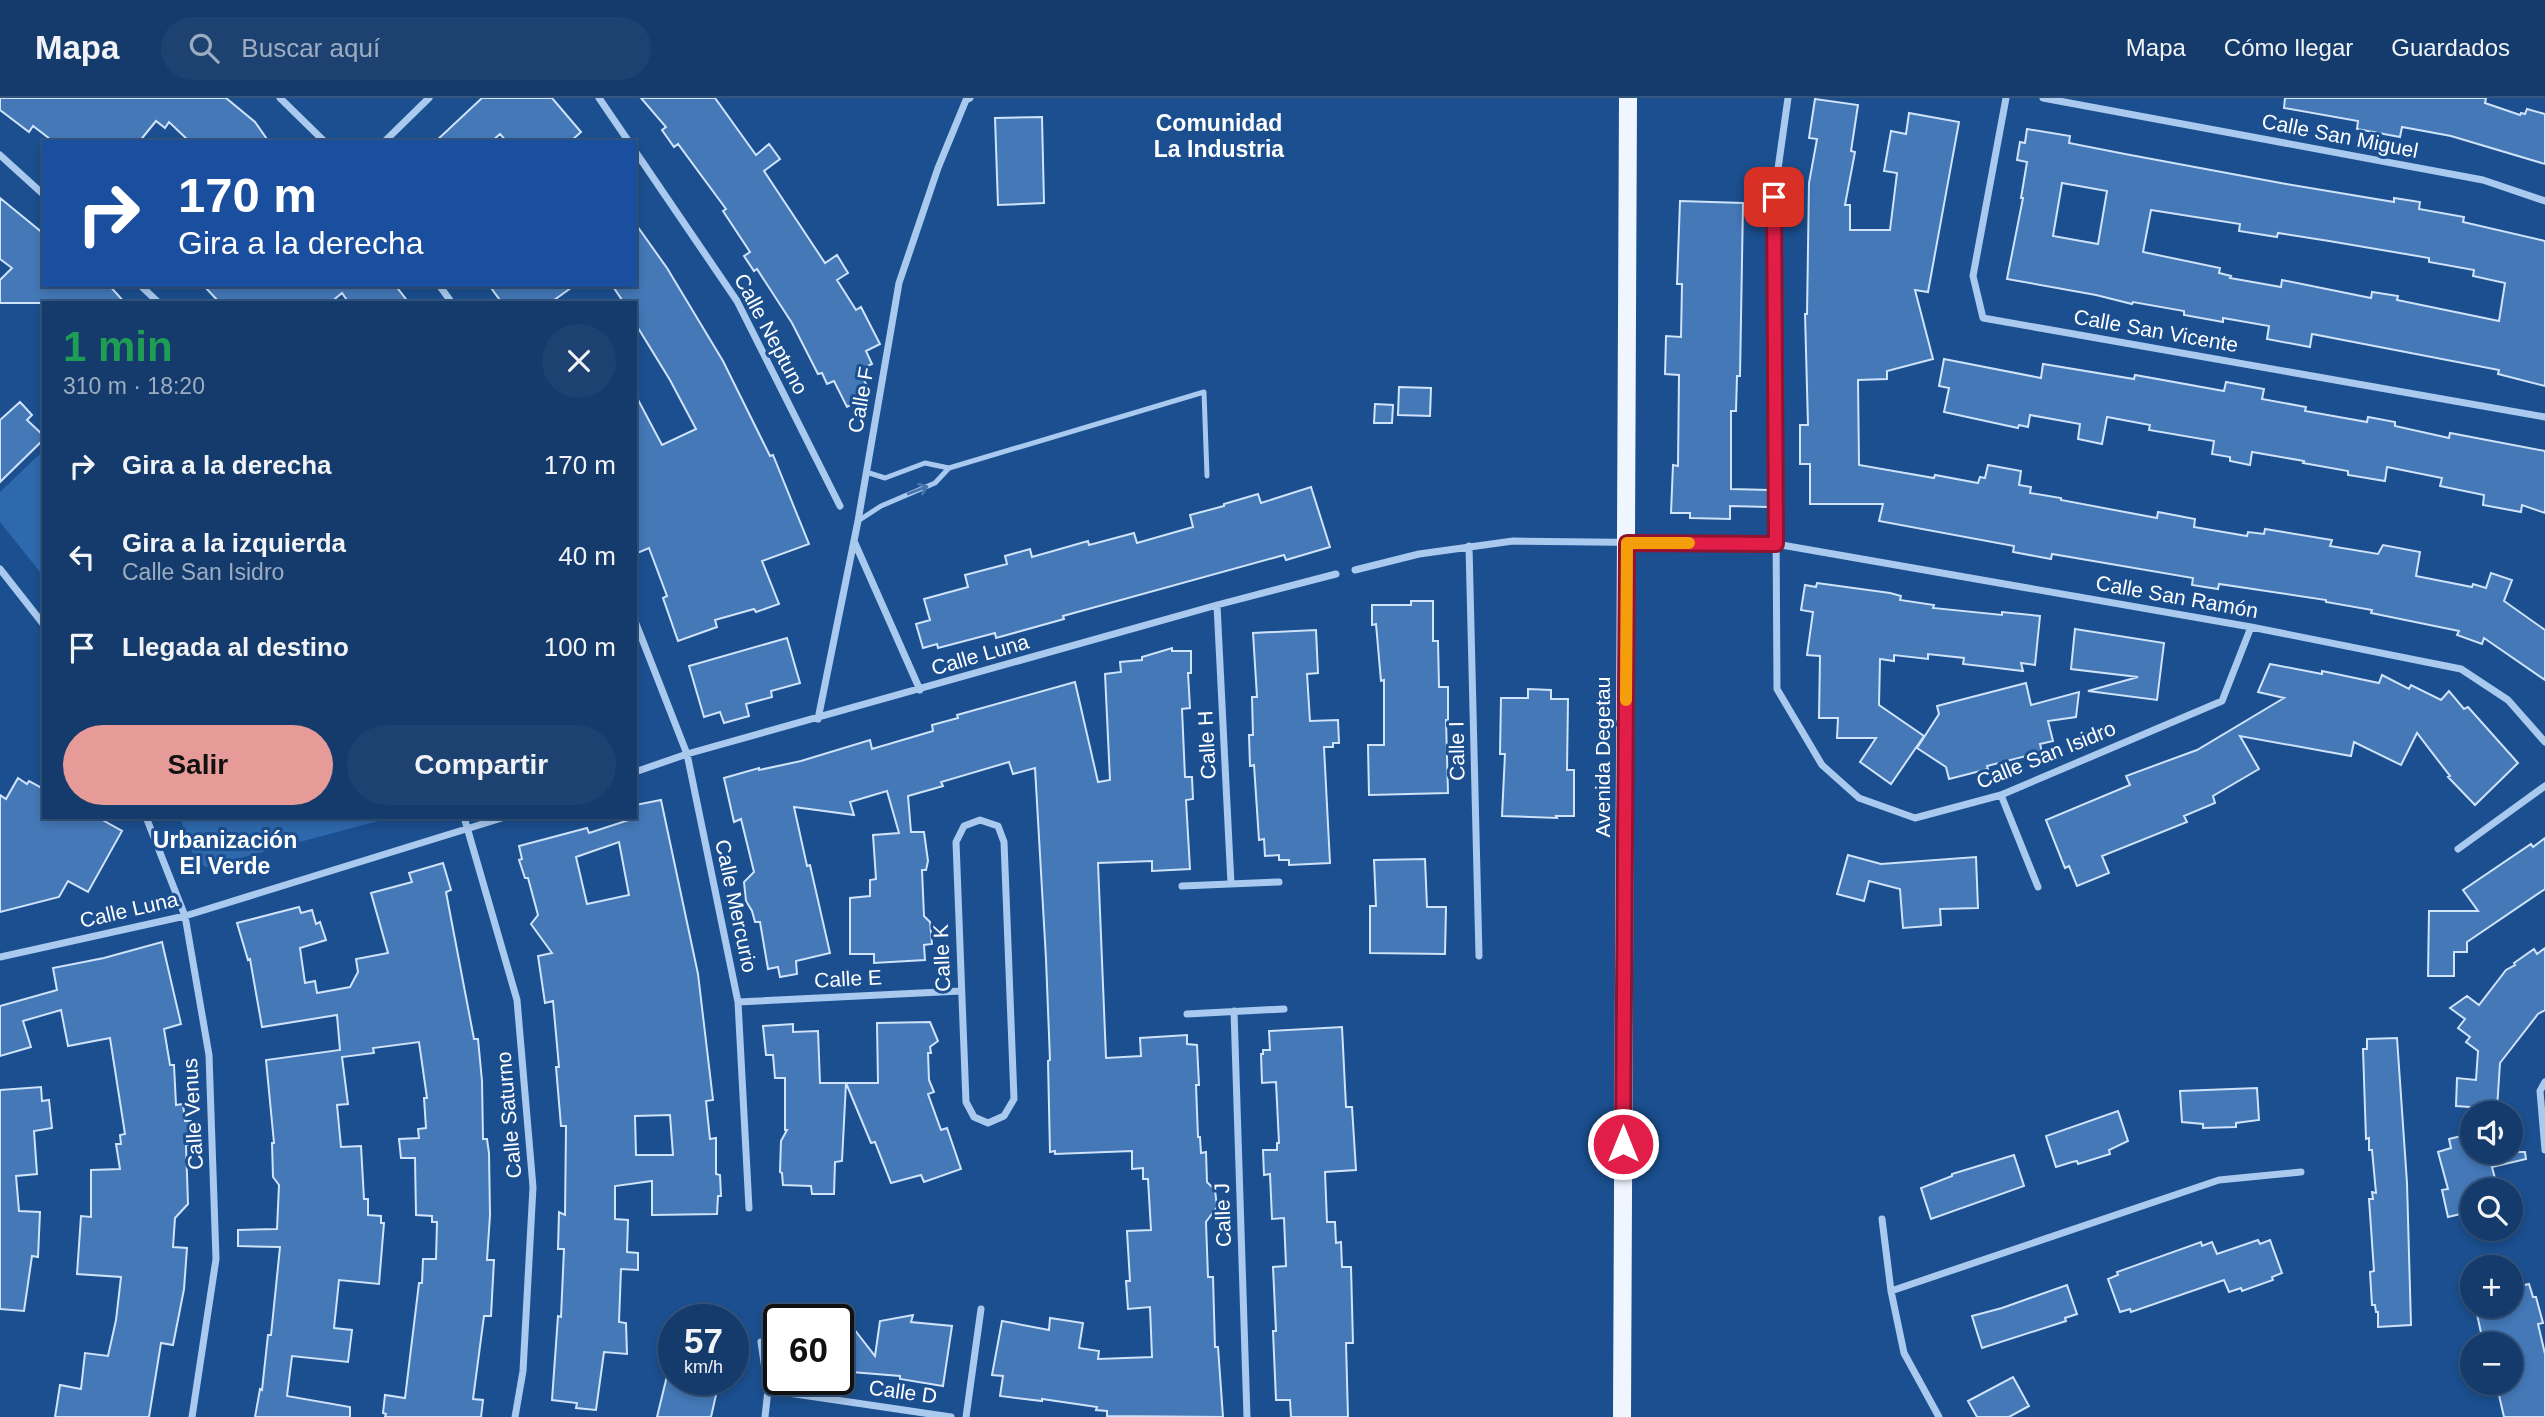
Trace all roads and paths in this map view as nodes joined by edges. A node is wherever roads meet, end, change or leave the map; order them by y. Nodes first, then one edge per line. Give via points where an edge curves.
1 (280, 98) edge
2 (429, 98) edge
3 (599, 98) edge
4 (970, 98) edge
5 (1629, 98) edge
6 (1788, 98) edge
7 (2006, 98) edge
8 (2043, 98) edge
9 (323, 140) edge
10 (386, 140) edge
11 (628, 140) edge
12 (637, 154) edge
13 (0, 155) edge
14 (42, 193) edge
15 (2545, 201) edge
16 (142, 287) edge
17 (157, 301) edge
18 (2545, 417) edge
19 (949, 468) junction
20 (866, 472) junction
21 (1207, 476) dead end
22 (839, 506) dead end
23 (858, 521) junction
24 (854, 541) junction
25 (1627, 543) junction
26 (1776, 544) junction
27 (1469, 546) junction
28 (0, 569) edge
29 (1355, 570) dead end
30 (1336, 574) dead end
31 (1217, 605) junction
32 (42, 622) edge
33 (637, 626) edge
34 (2250, 627) junction
35 (919, 690) junction
36 (818, 719) junction
37 (2545, 742) edge
38 (687, 754) junction
39 (637, 771) edge
40 (2545, 786) edge
41 (2001, 795) junction
42 (147, 819) edge
43 (465, 819) edge
44 (499, 819) edge
45 (468, 830) junction
46 (2458, 849) dead end
47 (1279, 882) dead end
48 (1231, 884) junction
49 (1182, 887) dead end
50 (2038, 887) dead end
51 (185, 916) junction
52 (1479, 956) dead end
53 (0, 957) edge
54 (961, 990) junction
55 (738, 1002) junction
56 (1284, 1009) dead end
57 (1234, 1012) junction
58 (1187, 1014) dead end
59 (2545, 1082) edge
60 (2545, 1150) edge
61 (2301, 1172) dead end
62 (749, 1208) dead end
63 (1882, 1219) dead end
64 (1891, 1291) junction
65 (981, 1309) dead end
66 (761, 1342) dead end
67 (763, 1356) edge
68 (767, 1395) edge
69 (802, 1395) edge
70 (192, 1417) edge
71 (515, 1417) edge
72 (765, 1417) edge
73 (951, 1417) edge
74 (966, 1417) edge
75 (1247, 1417) edge
76 (1622, 1417) edge
77 (1939, 1417) edge

1 - 9 street
2 - 10 street
3 - 11 street
4 - 20 street, Calle F via 939,167 899,282
5 - 25 main road, Avenida Degetau
6 - 26 street, Calle San Isidro via 1774,197
7 - 18 street, Calle San Vicente via 1973,276 1983,318
8 - 15 street, Calle San Miguel via 2483,180
12 - 22 street, Calle Neptuno via 737,301
13 - 14 street
16 - 17 street
19 - 20 lane via 925,463 885,478
19 - 21 lane via 1205,393
23 -> 19 lane via 935,483
20 - 23 street, Calle F
23 - 24 street, Calle F
24 - 35 street
24 - 36 street, Calle F
25 - 26 street, Calle San Ramón
25 - 27 street, Calle San Ramón via 1513,541
25 - 76 main road, Avenida Degetau
26 - 34 street, Calle San Ramón
26 - 41 street, Calle San Isidro via 1777,689 1822,765 1859,798 1915,818
27 - 29 street
27 - 52 street, Calle I
28 - 32 street
30 - 31 street, Calle Luna
31 - 35 street, Calle Luna
31 - 48 street, Calle H
33 - 38 street, Calle Mercurio
34 - 37 street, Calle San Ramón via 2461,669 2508,700
34 - 41 street, Calle San Isidro via 2221,701
35 - 36 street, Calle Luna
36 - 38 street, Calle Luna
38 - 39 street, Calle Luna
38 - 55 street, Calle Mercurio
40 - 46 street
41 - 50 street
42 - 51 street, Calle Venus
43 - 45 street, Calle Saturno
44 - 45 street, Calle Luna
45 - 51 street, Calle Luna
45 - 71 street, Calle Saturno via 517,1000 532,1174 523,1371
47 - 48 street
48 - 49 street
51 - 53 street, Calle Luna
51 - 70 street, Calle Venus via 209,1055 216,1259
54 - 54 street, Calle K via 956,842 964,826 980,820 998,826 1004,842 1014,1099 1004,1116 988,1123 974,1117 966,1102
54 - 55 street, Calle E
55 - 62 street, Calle Mercurio
56 - 57 street
57 - 58 street
57 - 75 street, Calle J
59 - 60 street via 2540,1091
61 - 64 street via 2220,1180
63 - 64 street
64 - 77 street via 1904,1353
65 - 74 street
66 - 67 street
68 - 72 street
69 - 73 street, Calle D

